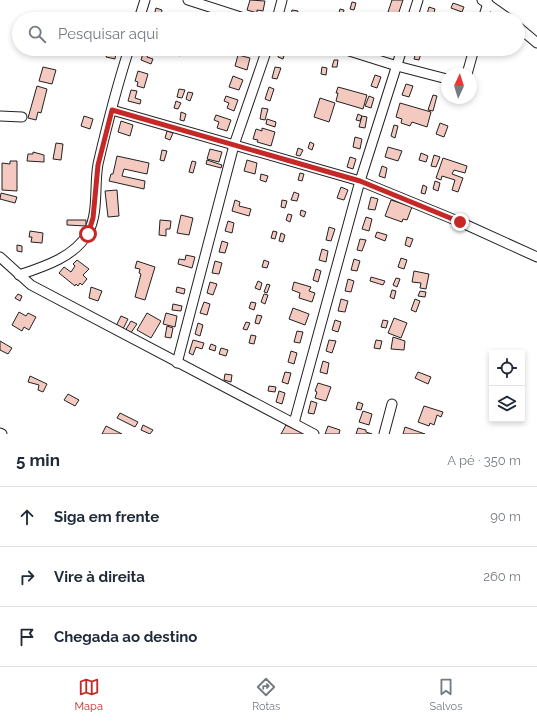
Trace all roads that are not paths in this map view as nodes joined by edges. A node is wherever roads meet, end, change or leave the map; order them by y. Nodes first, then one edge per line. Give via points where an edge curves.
1 (145, 0) edge
2 (188, 0) edge
3 (282, 0) edge
4 (418, 0) edge
5 (485, 2) edge
6 (141, 12) edge
7 (225, 12) edge
8 (279, 12) edge
9 (414, 12) edge
10 (484, 12) edge
11 (499, 12) edge
12 (525, 33) edge
13 (537, 43) edge
14 (127, 56) edge
15 (265, 56) edge
16 (365, 56) edge
17 (400, 56) edge
18 (472, 56) edge
19 (397, 66) junction
20 (469, 68) edge
21 (441, 77) edge
22 (112, 110) junction
23 (0, 116) edge
24 (22, 117) dead end
25 (234, 145) junction
26 (360, 181) junction
27 (0, 257) edge
28 (537, 257) edge
29 (19, 275) junction
30 (177, 363) junction
31 (392, 404) dead end
32 (294, 423) junction
33 (314, 434) edge
34 (384, 434) edge

1 - 6 street
2 - 7 street
3 - 8 street
4 - 9 street
5 - 10 street
5 - 11 street
12 - 13 street
14 - 22 street
15 - 25 street
16 - 19 street
17 - 19 street
18 - 20 street
19 - 21 street
19 - 26 street
22 - 25 street
22 - 29 street via 98,165 93,218 88,234 60,259
23 - 24 street
25 - 26 street
25 - 30 street
26 - 28 street
26 - 32 street
27 - 29 street
29 - 30 street via 31,285
30 - 32 street
31 - 34 street
32 - 33 street

